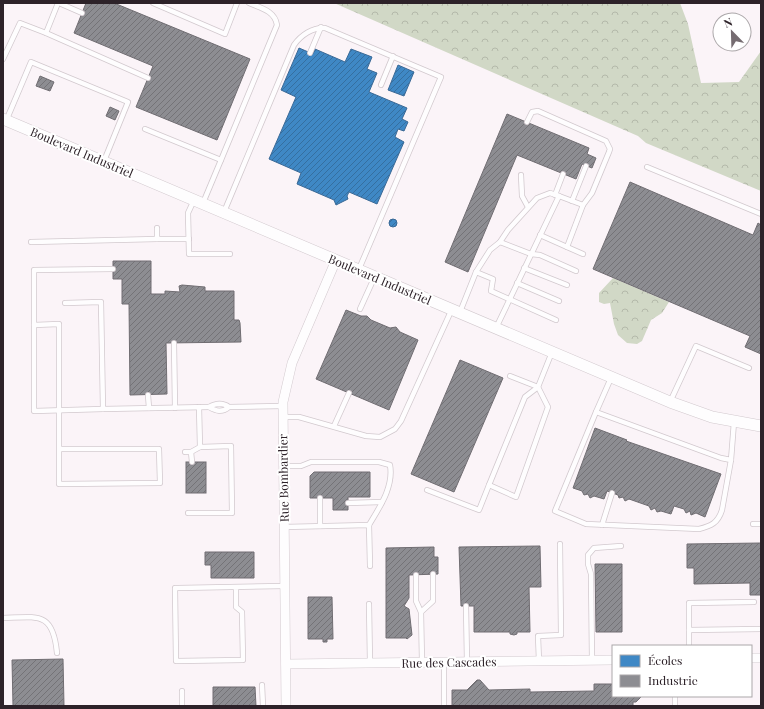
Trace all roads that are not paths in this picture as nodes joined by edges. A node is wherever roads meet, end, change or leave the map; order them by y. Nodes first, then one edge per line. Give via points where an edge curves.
1 (59, 3) edge
2 (153, 3) edge
3 (237, 3) edge
4 (249, 3) edge
5 (82, 13) dead end
6 (321, 27) junction
7 (46, 33) junction
8 (310, 53) dead end
9 (393, 56) junction
10 (3, 59) edge
11 (148, 78) dead end
12 (382, 85) dead end
13 (5, 120) edge
14 (527, 122) dead end
15 (145, 129) dead end
16 (221, 160) junction
17 (104, 161) junction
18 (586, 166) dead end
19 (647, 166) dead end
20 (563, 174) dead end
21 (521, 175) dead end
22 (557, 196) junction
23 (572, 201) junction
24 (199, 202) junction
25 (583, 205) junction
26 (528, 208) junction
27 (224, 212) junction
28 (761, 214) edge
29 (157, 228) dead end
30 (540, 235) junction
31 (157, 239) junction
32 (188, 239) junction
33 (31, 242) dead end
34 (500, 242) junction
35 (567, 247) junction
36 (230, 254) dead end
37 (531, 254) junction
38 (583, 254) dead end
39 (336, 260) junction
40 (524, 268) junction
41 (113, 269) dead end
42 (359, 269) junction
43 (576, 271) dead end
44 (476, 272) junction
45 (374, 276) junction
46 (517, 283) junction
47 (567, 285) dead end
48 (509, 299) junction
49 (559, 301) dead end
50 (65, 303) dead end
51 (360, 309) dead end
52 (456, 311) junction
53 (556, 320) dead end
54 (34, 325) junction
55 (496, 328) junction
56 (174, 343) dead end
57 (552, 352) junction
58 (749, 368) dead end
59 (510, 376) dead end
60 (611, 376) junction
61 (538, 387) junction
62 (349, 393) dead end
63 (148, 395) dead end
64 (670, 402) junction
65 (283, 406) junction
66 (149, 408) junction
67 (175, 408) junction
68 (199, 408) junction
69 (103, 409) junction
70 (59, 410) junction
71 (596, 412) junction
72 (283, 417) junction
73 (734, 422) junction
74 (334, 426) junction
75 (761, 426) edge
76 (200, 447) junction
77 (59, 449) junction
78 (185, 452) dead end
79 (192, 452) junction
80 (731, 460) junction
81 (192, 462) dead end
82 (283, 466) junction
83 (489, 485) junction
84 (427, 490) dead end
85 (612, 493) dead end
86 (320, 498) dead end
87 (382, 502) junction
88 (348, 503) dead end
89 (188, 513) dead end
90 (754, 524) dead end
91 (761, 524) edge
92 (369, 525) junction
93 (602, 525) junction
94 (320, 526) junction
95 (284, 527) junction
96 (560, 544) dead end
97 (621, 546) dead end
98 (370, 566) dead end
99 (433, 574) dead end
100 (416, 575) dead end
101 (285, 586) junction
102 (236, 587) junction
103 (754, 602) dead end
104 (369, 604) dead end
105 (466, 606) dead end
106 (421, 612) junction
107 (3, 618) edge
108 (761, 629) edge
109 (689, 630) junction
110 (689, 645) edge
111 (57, 653) dead end
112 (592, 660) junction
113 (612, 660) edge
114 (538, 661) junction
115 (422, 662) junction
116 (444, 662) junction
117 (467, 662) junction
118 (370, 663) junction
119 (286, 664) junction
120 (262, 685) dead end
121 (182, 691) dead end
122 (182, 706) edge
123 (263, 706) edge
124 (286, 706) edge
125 (444, 706) edge

1 - 5 lane
1 - 7 lane
2 - 3 lane via 225,34
4 - 16 lane via 273,14 277,25
6 - 8 lane
6 - 9 lane
6 - 27 lane via 301,37 294,45
7 - 10 lane via 20,23
7 - 11 lane
9 - 12 lane
9 - 42 lane via 441,77
13 - 17 street, Boulevard Industriel
13 - 17 lane via 31,62 128,102
14 - 25 lane via 532,112 538,111 606,141 609,152 592,193
15 - 16 lane
16 - 24 lane
17 - 24 street, Boulevard Industriel
18 - 23 lane
19 - 28 lane
20 - 22 lane
21 - 26 lane via 522,196
22 - 23 lane
22 - 26 lane via 550,193 543,195
22 - 30 lane
23 - 25 lane
24 - 27 street, Boulevard Industriel
24 - 32 lane via 188,213
25 - 35 lane
26 - 34 lane
27 - 39 street, Boulevard Industriel
29 - 31 lane
30 - 35 lane
30 - 37 lane
31 - 32 lane
31 - 33 lane
32 - 36 lane via 189,254
34 - 37 lane
34 - 44 lane via 490,250
35 - 38 lane
37 - 40 lane
37 - 43 lane via 540,255
39 - 42 street, Boulevard Industriel
39 - 65 street, Rue Bombardier via 292,363
40 - 46 lane
40 - 47 lane
41 - 54 lane via 34,270
42 - 45 street, Boulevard Industriel
44 - 48 lane via 493,279 491,291
44 - 52 lane
45 - 51 lane
45 - 52 street, Boulevard Industriel
46 - 48 lane
46 - 49 lane
48 - 53 lane
48 - 55 lane
50 - 69 lane via 101,302
52 - 55 street, Boulevard Industriel
52 - 74 lane via 395,429 380,437 366,436
54 - 70 lane via 58,324
54 - 70 lane via 34,411
55 - 57 street, Boulevard Industriel
56 - 67 lane
57 - 60 street, Boulevard Industriel
57 - 61 lane
58 - 64 lane via 696,346
59 - 61 lane
60 - 64 street, Boulevard Industriel
60 - 71 lane
61 - 83 lane via 525,397
61 - 83 lane via 548,407 516,497
62 - 74 lane
63 - 66 lane
64 - 73 street, Boulevard Industriel via 701,414
65 - 68 lane via 229,407 225,404 216,404
65 - 72 street, Rue Bombardier
66 - 67 lane
66 - 69 lane
67 - 68 lane
68 - 76 lane
69 - 70 lane
70 - 77 lane
71 - 80 lane
71 - 93 lane via 555,511 582,523
72 - 74 lane via 299,417
72 - 82 street, Rue Bombardier
73 - 75 street, Boulevard Industriel
73 - 80 lane
76 - 79 lane
76 - 89 lane via 231,446 232,513
77 - 77 lane via 59,484 160,483 159,449
78 - 79 lane
79 - 81 lane
80 - 93 lane via 722,510 719,518 711,525 699,529
82 - 87 lane via 301,466 310,462 386,463 391,470
82 - 95 street, Rue Bombardier
83 - 84 lane via 479,510
85 - 93 lane
86 - 94 lane
87 - 88 lane
87 - 92 lane
90 - 91 lane
92 - 94 lane
92 - 98 lane
94 - 95 lane
95 - 101 street, Rue Bombardier
96 - 114 lane via 561,635 538,636
97 - 112 lane via 594,548 588,555 591,574
99 - 106 lane via 433,601
100 - 106 lane via 416,601
101 - 102 lane
101 - 119 street, Rue Bombardier
102 - 102 lane via 175,588 176,661 243,660 242,612 236,607
103 - 109 lane via 689,603
104 - 118 lane
105 - 117 lane
106 - 115 lane
107 - 111 lane via 34,617 44,620 53,630
108 - 109 lane
109 - 110 lane
112 - 113 street, Rue des Cascades
112 - 114 street, Rue des Cascades
114 - 117 street, Rue des Cascades
115 - 116 street, Rue des Cascades
115 - 118 street, Rue des Cascades
116 - 117 street, Rue des Cascades
116 - 125 lane
118 - 119 street, Rue des Cascades
119 - 124 street, Rue Bombardier
120 - 123 lane
121 - 122 lane

